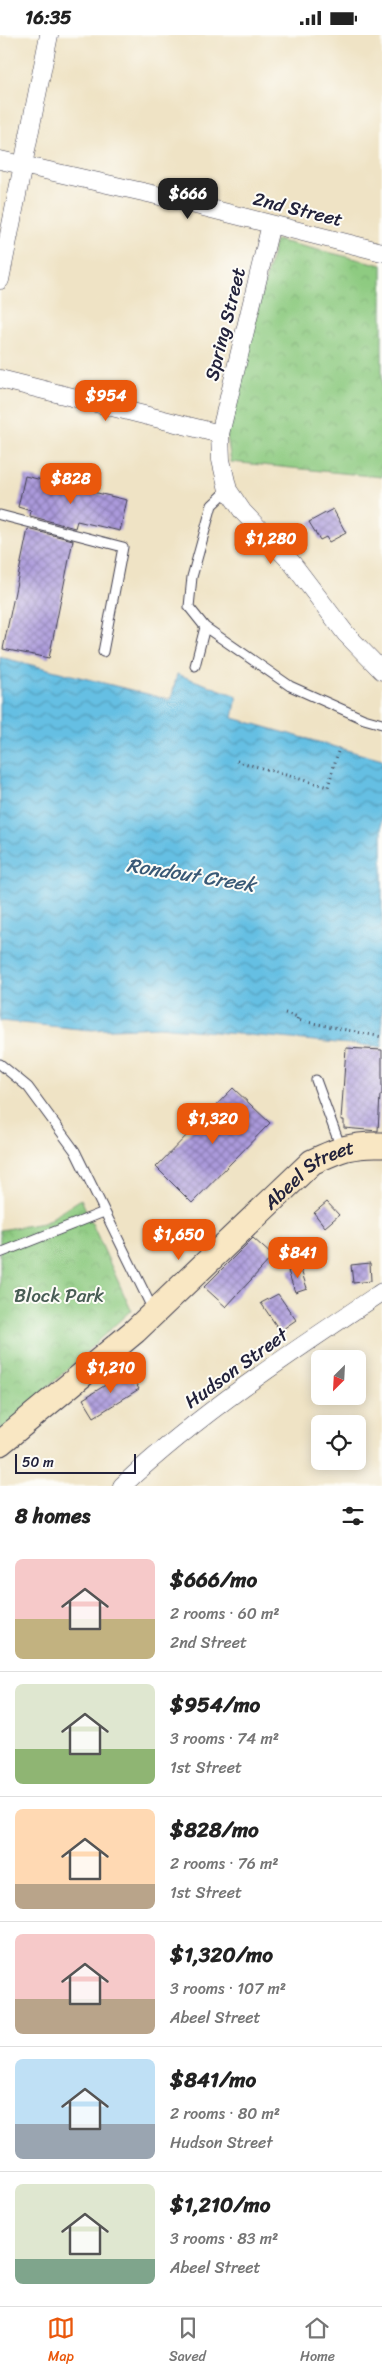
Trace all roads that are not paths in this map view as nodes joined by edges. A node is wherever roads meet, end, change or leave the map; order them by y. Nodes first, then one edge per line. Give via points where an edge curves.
1 (49, 35) edge
2 (0, 160) edge
3 (23, 165) junction
4 (271, 224) junction
5 (382, 252) edge
6 (0, 280) edge
7 (0, 379) edge
8 (220, 434) junction
9 (228, 490) junction
10 (0, 515) edge
11 (205, 627) junction
12 (103, 651) dead end
13 (195, 666) dead end
14 (382, 671) edge
15 (382, 724) edge
16 (0, 1064) edge
17 (316, 1080) dead end
18 (382, 1145) edge
19 (342, 1148) junction
20 (104, 1212) junction
21 (0, 1253) edge
22 (382, 1292) edge
23 (154, 1313) junction
24 (0, 1443) edge
25 (122, 1486) edge

1 - 3 street
2 - 3 street, 2nd Street
3 - 4 street, 2nd Street
3 - 6 street
4 - 5 street, 2nd Street
4 - 8 street, Spring Street
7 - 8 street
8 - 9 street, Spring Street via 221,461
9 - 11 lane via 212,505 192,577 189,607
9 - 14 street via 243,512 292,563 346,634
10 - 12 lane via 122,547
11 - 13 lane
11 - 15 lane via 290,686
16 - 20 lane via 28,1087 76,1151
17 - 19 lane
18 - 19 street, Abeel Street
19 - 23 street, Abeel Street via 297,1174
20 - 21 lane
20 - 23 lane
22 - 25 street, Hudson Street via 258,1374 154,1456
23 - 24 street, Abeel Street

